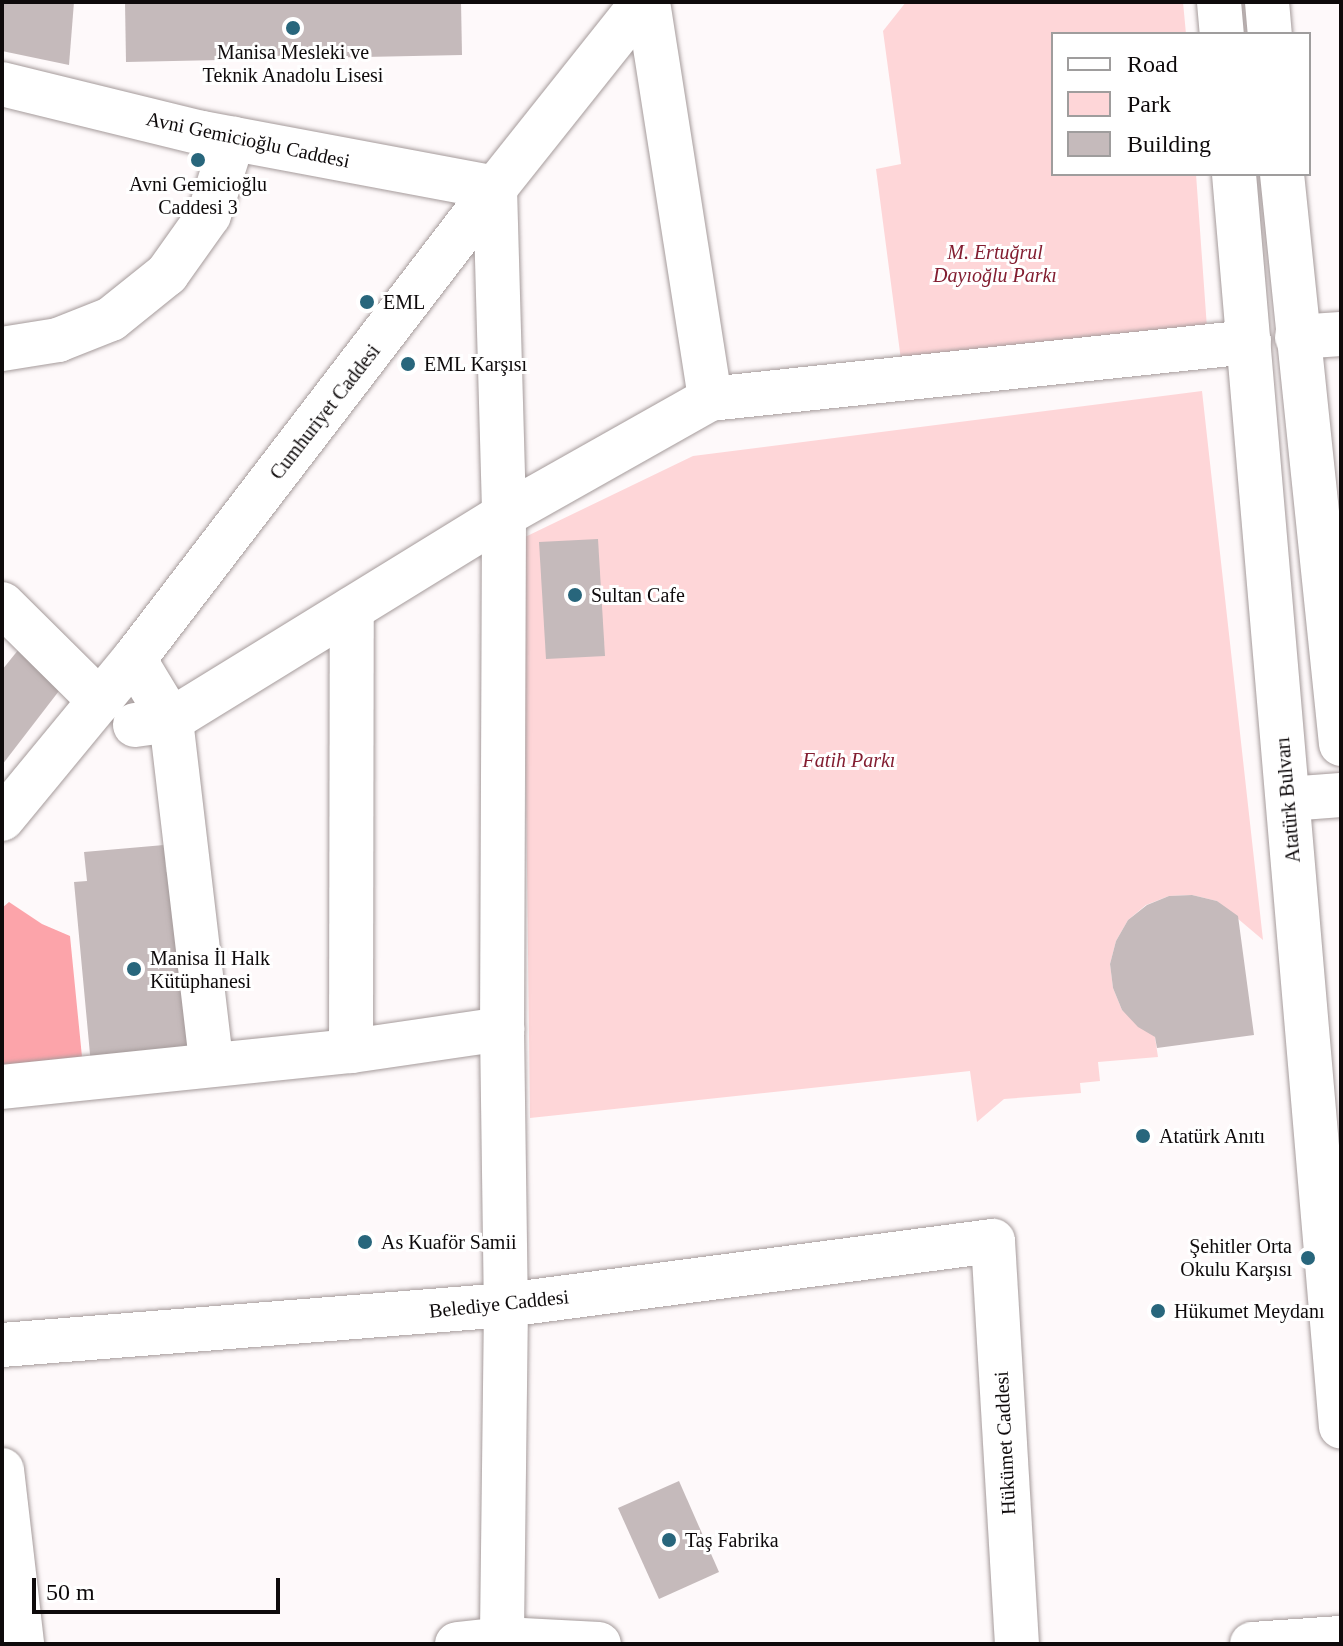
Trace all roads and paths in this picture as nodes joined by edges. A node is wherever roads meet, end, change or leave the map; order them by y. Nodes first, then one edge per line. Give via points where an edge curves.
1 (646, 2) edge
2 (1219, 2) edge
3 (1267, 2) edge
4 (1222, 32) edge
5 (1270, 32) edge
6 (2, 84) edge
7 (233, 139) junction
8 (1234, 176) edge
9 (1282, 176) edge
10 (495, 188) junction
11 (1341, 334) edge
12 (1297, 337) junction
13 (1249, 342) junction
14 (2, 349) edge
15 (710, 399) junction
16 (504, 515) junction
17 (2, 604) edge
18 (352, 609) junction
19 (134, 659) junction
20 (100, 701) junction
21 (153, 723) junction
22 (1341, 744) edge
23 (1341, 795) edge
24 (1288, 799) junction
25 (2, 819) edge
26 (502, 1029) junction
27 (351, 1051) junction
28 (211, 1063) junction
29 (2, 1087) edge
30 (1332, 1204) edge
31 (993, 1241) joint
32 (506, 1305) junction
33 (2, 1345) edge
34 (1341, 1426) edge
35 (2, 1470) edge
36 (1341, 1638) edge
37 (502, 1641) edge
38 (22, 1644) edge
39 (457, 1644) edge
40 (599, 1644) edge
41 (1017, 1644) edge
42 (1252, 1644) edge

1 - 10 street, Cumhuriyet Caddesi
1 - 15 street
2 - 4 street
3 - 5 street
6 - 7 street, Avni Gemicioğlu Caddesi
7 - 10 street, Avni Gemicioğlu Caddesi
7 - 14 street via 209,215 167,274 111,319 58,340
8 - 13 street, Atatürk Bulvarı
9 - 12 street
10 - 16 street
10 - 19 street, Cumhuriyet Caddesi
11 - 12 street
12 - 13 street
12 - 22 street
13 - 15 street
13 - 24 street, Atatürk Bulvarı
15 - 16 street
16 - 18 street
16 - 26 street
17 - 20 street
18 - 21 street
18 - 27 street
19 - 20 street, Cumhuriyet Caddesi
19 - 21 street
20 - 25 street, Cumhuriyet Caddesi
21 - 28 street
23 - 24 street
24 - 30 street, Atatürk Bulvarı
26 - 27 street
26 - 32 street
27 - 28 street
28 - 29 street
30 - 34 street, Atatürk Bulvarı
31 - 32 street, Belediye Caddesi
31 - 41 street, Hükümet Caddesi
32 - 33 street, Belediye Caddesi
32 - 37 street
35 - 38 street
36 - 42 street
37 - 39 street
37 - 40 street

